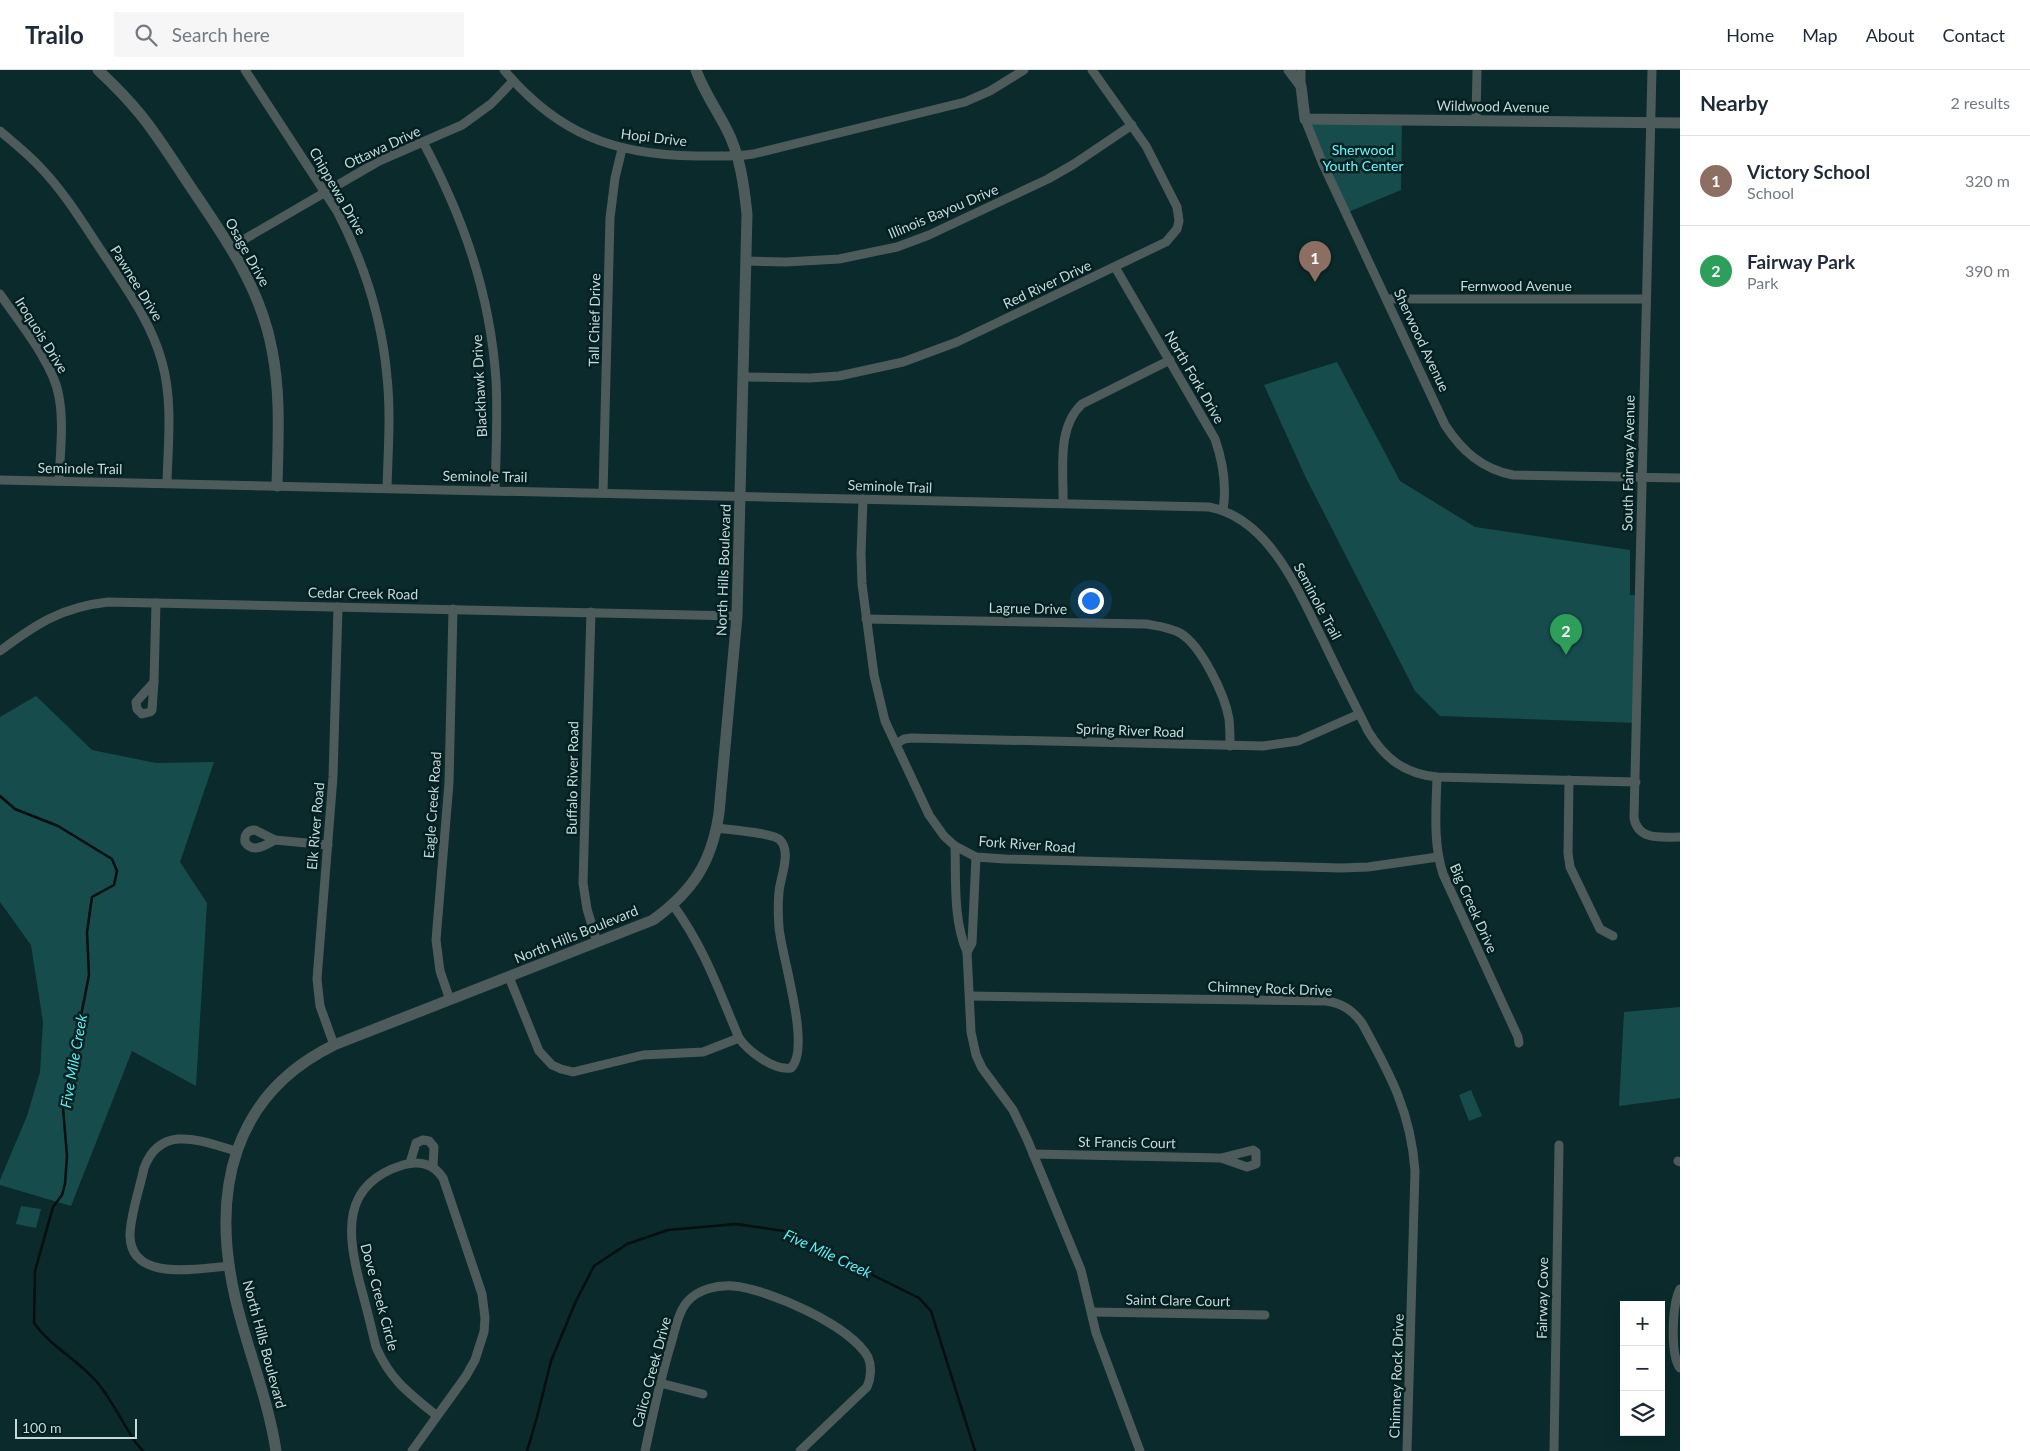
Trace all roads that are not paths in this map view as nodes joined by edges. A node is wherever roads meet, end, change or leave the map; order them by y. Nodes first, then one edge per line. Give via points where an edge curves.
1 (98, 70) edge
2 (245, 70) edge
3 (504, 70) edge
4 (696, 70) edge
5 (1024, 70) edge
6 (1092, 70) edge
7 (1289, 70) edge
8 (1301, 70) edge
9 (1477, 70) edge
10 (1652, 70) edge
11 (513, 81) junction
12 (1301, 86) junction
13 (1305, 119) junction
14 (1476, 121) junction
15 (1650, 122) junction
16 (1680, 123) edge
17 (1132, 125) junction
18 (0, 131) edge
19 (423, 142) junction
20 (622, 149) junction
21 (737, 156) junction
22 (325, 191) junction
23 (231, 247) junction
24 (746, 261) junction
25 (1115, 267) junction
26 (0, 294) edge
27 (1387, 299) junction
28 (1645, 299) junction
29 (1170, 360) junction
30 (743, 377) junction
31 (1641, 477) junction
32 (1680, 478) edge
33 (0, 480) edge
34 (59, 481) junction
35 (167, 484) junction
36 (277, 486) junction
37 (387, 488) junction
38 (496, 490) junction
39 (603, 493) junction
40 (740, 495) junction
41 (863, 499) junction
42 (1063, 503) junction
43 (1223, 510) junction
44 (156, 603) junction
45 (338, 606) junction
46 (453, 609) junction
47 (592, 612) junction
48 (738, 616) junction
49 (866, 619) junction
50 (0, 651) edge
51 (154, 682) dead end
52 (1359, 714) junction
53 (896, 744) junction
54 (1230, 746) junction
55 (1438, 777) junction
56 (1569, 780) junction
57 (1636, 782) junction
58 (717, 828) junction
59 (1680, 837) edge
60 (275, 840) dead end
61 (328, 845) junction
62 (955, 846) junction
63 (976, 857) junction
64 (1438, 858) junction
65 (673, 906) junction
66 (1613, 936) dead end
67 (598, 942) junction
68 (967, 952) junction
69 (509, 977) junction
70 (970, 996) junction
71 (450, 1000) junction
72 (739, 1038) junction
73 (1519, 1043) dead end
74 (334, 1045) junction
75 (1559, 1145) dead end
76 (236, 1151) junction
77 (1033, 1154) junction
78 (1221, 1158) dead end
79 (410, 1163) junction
80 (433, 1167) junction
81 (230, 1266) junction
82 (1680, 1289) edge
83 (1092, 1312) junction
84 (1265, 1315) dead end
85 (1680, 1368) edge
86 (660, 1383) junction
87 (703, 1394) dead end
88 (437, 1416) junction
89 (276, 1451) edge
90 (412, 1451) edge
91 (645, 1451) edge
92 (800, 1451) edge
93 (1140, 1451) edge
94 (1407, 1451) edge
95 (1554, 1451) edge

1 - 23 street, Osage Drive via 140,114
2 - 22 street, Chippewa Drive
3 - 11 street, Hopi Drive
4 - 21 street, North Hills Boulevard
5 - 21 street via 965,102
6 - 17 street, Red River Drive
7 - 12 street, Sherwood Avenue
8 - 12 street
9 - 14 street
10 - 15 street, South Fairway Avenue
11 - 19 street, Ottawa Drive via 478,115
11 - 20 street, Hopi Drive via 564,123
12 - 13 street, Sherwood Avenue
13 - 14 street, Wildwood Avenue
13 - 27 street, Sherwood Avenue
14 - 15 street, Wildwood Avenue
15 - 16 street, Wildwood Avenue
15 - 28 street, South Fairway Avenue
17 - 24 street, Illinois Bayou Drive via 1048,179 897,247 852,258 815,262
17 - 25 street, Red River Drive via 1177,207 1179,221 1166,242
18 - 35 street, Pawnee Drive via 22,149 54,184 122,282 152,332 167,384
19 - 22 street, Ottawa Drive via 379,161
19 - 38 street, Blackhawk Drive via 470,244 485,300 496,382
20 - 21 street, Hopi Drive via 658,154
20 - 39 street, Tall Chief Drive via 610,218
21 - 24 street, North Hills Boulevard via 747,214
22 - 23 street, Ottawa Drive
22 - 37 street, Chippewa Drive via 360,259 383,341 388,393
23 - 36 street, Osage Drive via 254,290 272,348 278,386
24 - 30 street, North Hills Boulevard
25 - 29 street, North Fork Drive
25 - 30 street, Red River Drive via 956,342 903,362 839,376
26 - 34 street, Iroquois Drive via 56,382 61,406
27 - 28 street, Fernwood Avenue
27 - 31 street, Sherwood Avenue via 1445,425 1479,462 1513,475
28 - 31 street, South Fairway Avenue
29 - 42 street via 1082,404 1072,415 1066,432
29 - 43 street, North Fork Drive via 1215,439 1223,468
30 - 40 street, North Hills Boulevard
31 - 32 street, Sherwood Avenue
31 - 57 street, South Fairway Avenue
33 - 34 street, Seminole Trail
34 - 35 street, Seminole Trail
35 - 36 street, Seminole Trail
36 - 37 street, Seminole Trail
37 - 38 street, Seminole Trail
38 - 39 street, Seminole Trail
39 - 40 street, Seminole Trail
40 - 41 street, Seminole Trail
40 - 48 street, North Hills Boulevard
41 - 42 street, Seminole Trail
41 - 49 street, Fork River Road via 861,554
42 - 43 street, Seminole Trail via 1189,506
43 - 52 street, Seminole Trail via 1264,541 1288,572
44 - 45 street, Cedar Creek Road
44 - 50 street, Cedar Creek Road via 108,602 69,610 30,628
44 - 51 street
45 - 46 street, Cedar Creek Road
45 - 61 street, Elk River Road
46 - 47 street, Cedar Creek Road
46 - 71 street, Eagle Creek Road via 449,783 436,940 440,971
47 - 48 street, Cedar Creek Road
47 - 67 street, Buffalo River Road via 583,883 587,909
48 - 58 street, North Hills Boulevard
49 - 53 street, Fork River Road via 876,688
49 - 54 street, Lagrue Drive via 1146,624 1172,629 1192,642 1206,664 1229,719
52 - 54 street, Spring River Road via 1298,740 1263,746
52 - 55 street, Seminole Trail via 1375,742 1392,762 1412,772
53 - 54 street, Spring River Road via 912,738
53 - 62 street, Fork River Road via 929,815
55 - 56 street, Seminole Trail
55 - 64 street, Big Creek Drive
56 - 57 street, Seminole Trail
56 - 66 street via 1570,866 1600,930
57 - 59 street, South Fairway Avenue via 1636,827 1647,836
58 - 65 street, North Hills Boulevard via 705,864
58 - 72 street via 769,835 779,839 784,847 778,894 779,928 794,1003 798,1041 796,1061 788,1069 753,1054
60 - 61 street
61 - 74 street, Elk River Road via 317,979 320,1006
62 - 63 street, Fork River Road
62 - 68 street via 958,912
63 - 64 street, Fork River Road via 1341,868
63 - 68 street via 972,943
64 - 73 street, Big Creek Drive
65 - 67 street, North Hills Boulevard via 645,924
65 - 72 street via 702,950
67 - 69 street, North Hills Boulevard
68 - 70 street
69 - 71 street, North Hills Boulevard
69 - 72 street via 539,1051 561,1070 581,1071 644,1055 703,1052
70 - 77 street via 971,1032 976,1055 1013,1110
70 - 94 street, Chimney Rock Drive via 1326,1001 1340,1004 1355,1014 1397,1091 1413,1147
71 - 74 street, North Hills Boulevard
74 - 76 street, North Hills Boulevard via 298,1065 280,1081 251,1118
75 - 95 street, Fairway Cove
76 - 81 street, North Hills Boulevard via 228,1204
76 - 81 street via 181,1138 168,1140 156,1148 144,1168 131,1228 132,1245 137,1254 154,1268
77 - 78 street, St Francis Court
77 - 83 street via 1081,1270
79 - 80 street
79 - 80 street via 415,1146 423,1140 429,1141 434,1147
79 - 88 street, Dove Creek Circle via 384,1173 365,1188 353,1210 351,1241 376,1347 383,1363 400,1385
80 - 88 street via 443,1178 456,1215 482,1294 485,1318 475,1360
81 - 89 street, North Hills Boulevard
82 - 85 street via 1674,1309 1675,1355
83 - 84 street, Saint Clare Court
83 - 93 street via 1105,1358
86 - 87 street
86 - 91 street, Calico Creek Drive
86 - 92 street, Calico Creek Drive via 681,1311 699,1292 720,1286 744,1288 807,1311 836,1327 860,1347 869,1358 871,1372 862,1393
88 - 90 street

